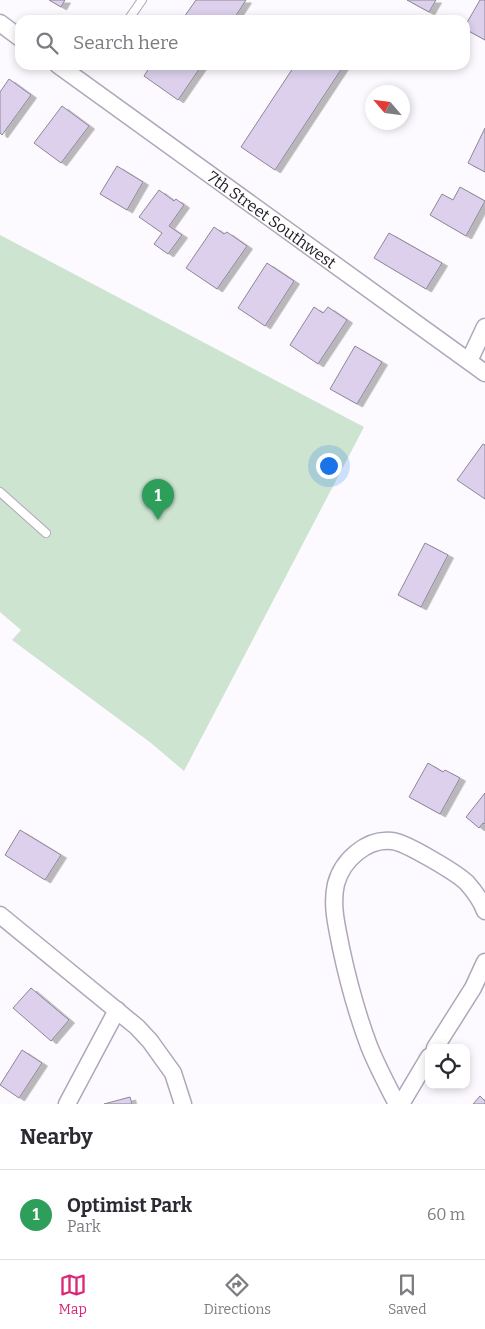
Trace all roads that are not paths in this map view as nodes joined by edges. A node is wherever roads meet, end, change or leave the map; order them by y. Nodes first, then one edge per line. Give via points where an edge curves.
1 (142, 0) edge
2 (132, 15) edge
3 (0, 23) edge
4 (15, 34) edge
5 (65, 70) edge
6 (485, 327) edge
7 (469, 360) junction
8 (485, 373) edge
9 (0, 492) edge
10 (46, 533) dead end
11 (485, 912) edge
12 (0, 915) edge
13 (485, 962) edge
14 (117, 1010) junction
15 (438, 1044) edge
16 (425, 1063) edge
17 (67, 1104) edge
18 (183, 1104) edge
19 (396, 1104) edge
20 (400, 1104) edge

1 - 2 lane
3 - 4 street
5 - 7 street, 7th Street Southwest
6 - 7 street
7 - 8 street, 7th Street Southwest
9 - 10 lane
11 - 19 street via 481,900 466,882 407,846 392,841 375,843 360,850 344,865 336,884 336,926 348,980 370,1047
12 - 14 street
13 - 15 street via 473,988
14 - 17 street
14 - 18 street via 137,1027 162,1057 173,1073
16 - 20 street

